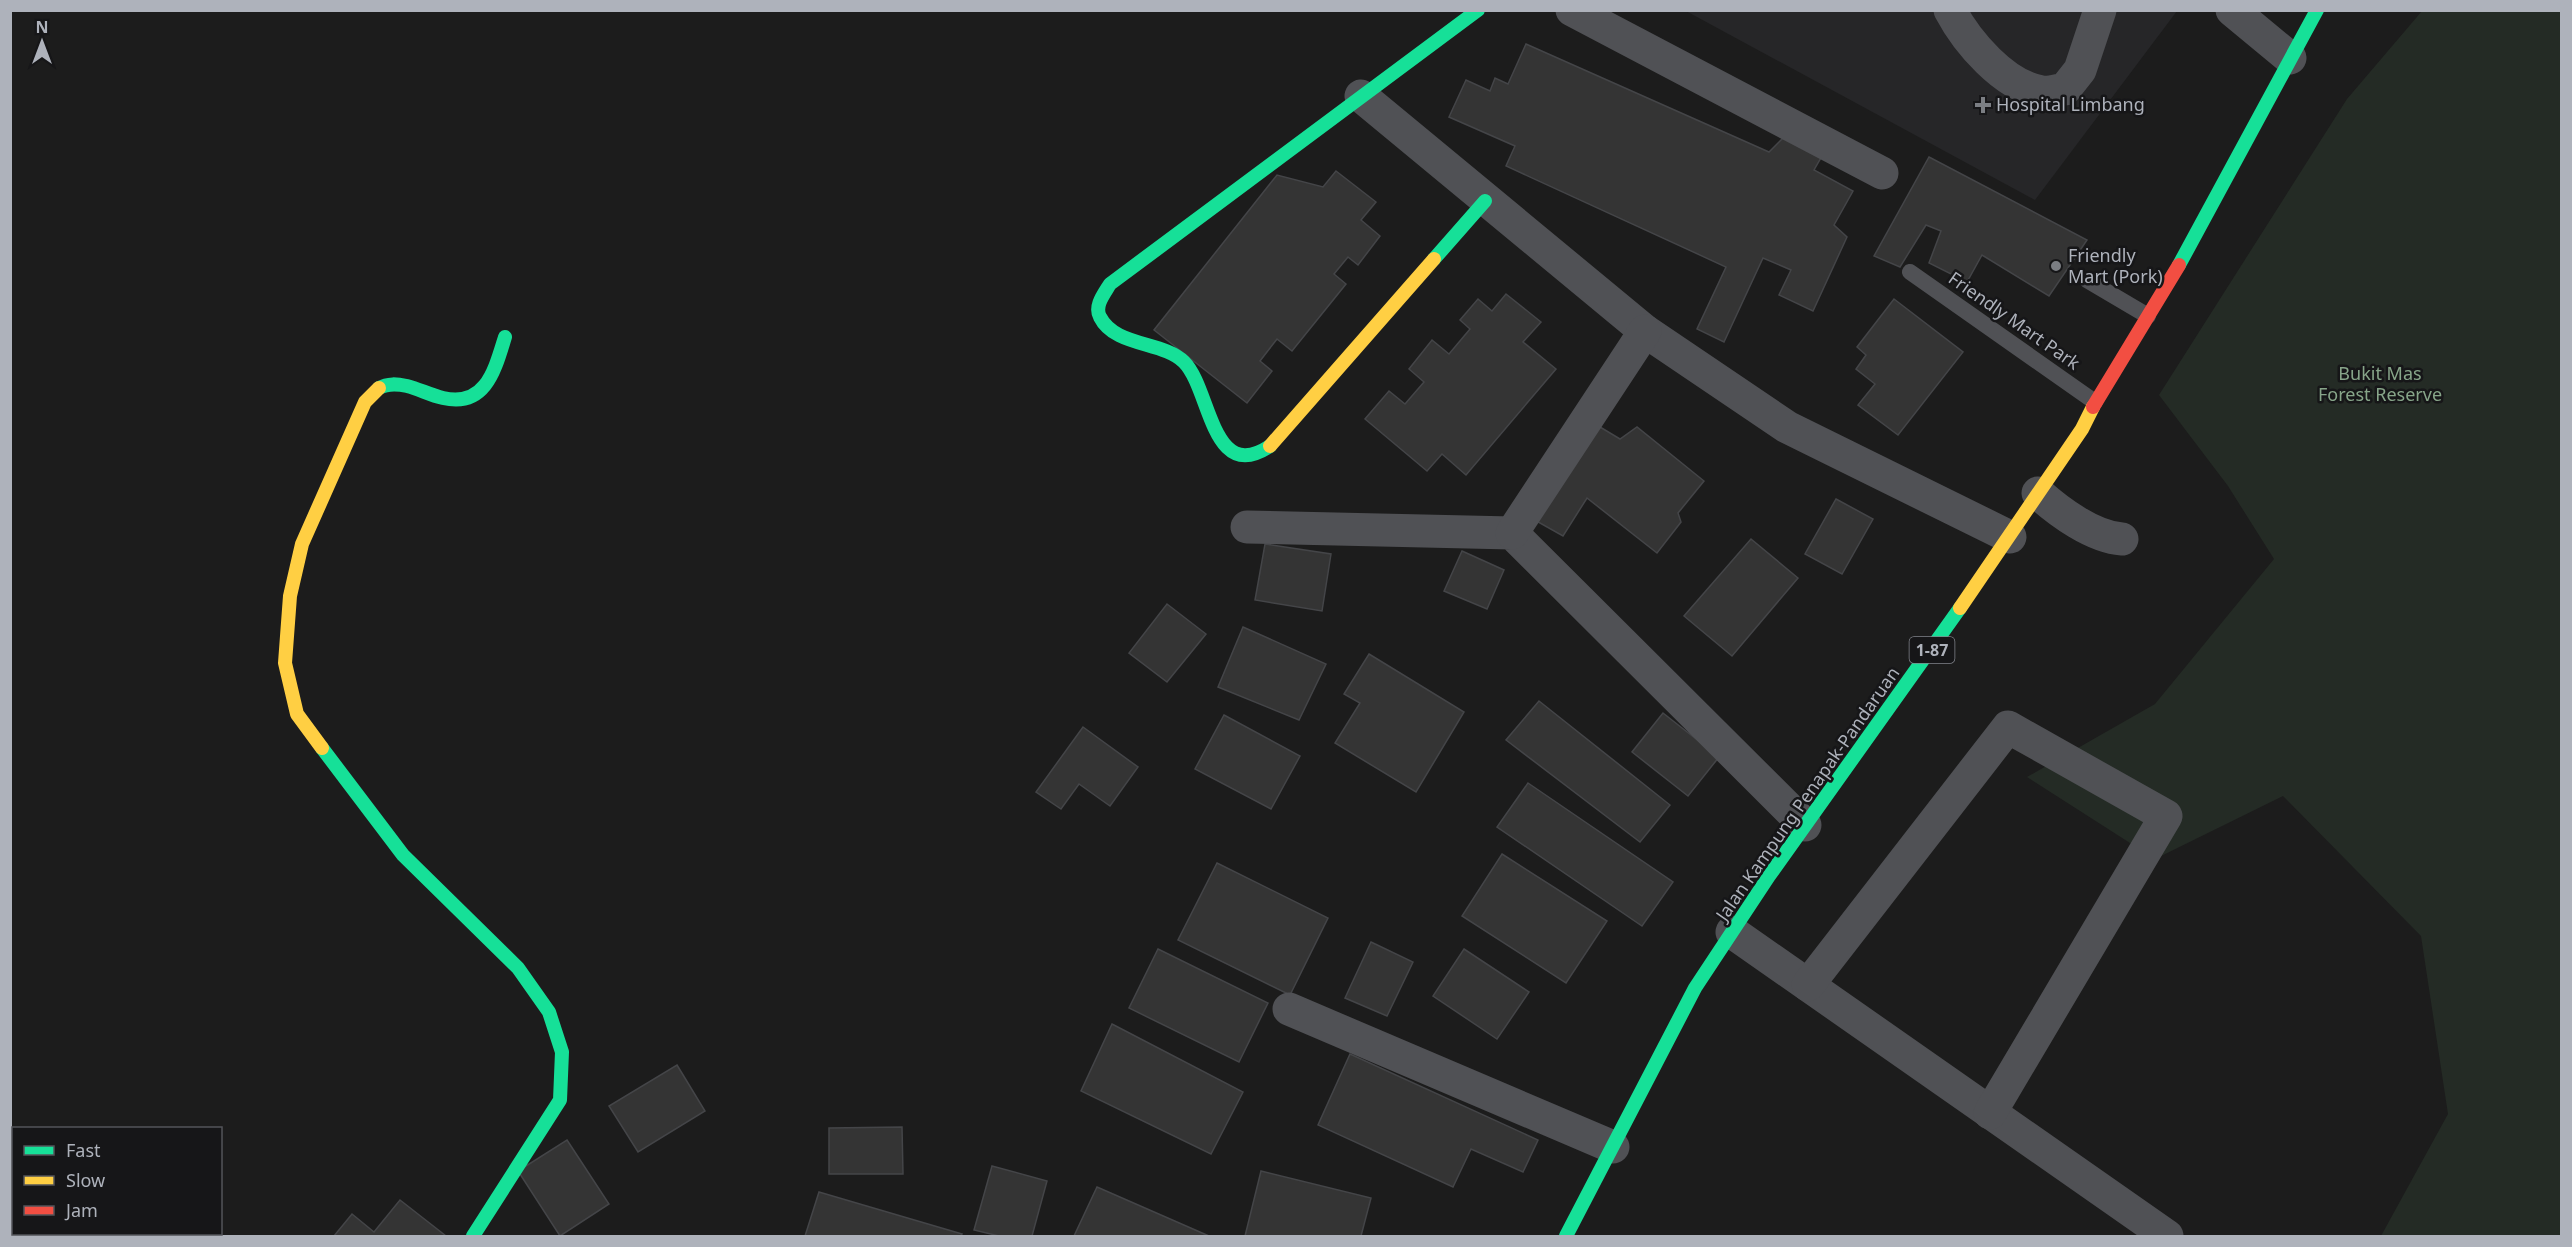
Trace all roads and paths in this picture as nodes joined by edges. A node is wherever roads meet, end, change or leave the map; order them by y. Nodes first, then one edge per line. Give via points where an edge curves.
1 (1478, 10) edge
2 (1572, 10) edge
3 (1950, 10) edge
4 (2100, 10) edge
5 (2232, 10) edge
6 (2315, 11) edge
7 (2290, 58) junction
8 (1361, 96) junction
9 (1882, 173) dead end
10 (1485, 201) junction
11 (1910, 272) dead end
12 (2087, 280) dead end
13 (2148, 316) junction
14 (1645, 331) junction
15 (505, 337) dead end
16 (2095, 402) junction
17 (2038, 493) junction
18 (1247, 527) dead end
19 (1512, 533) junction
20 (2010, 537) junction
21 (2122, 539) dead end
22 (1805, 825) junction
23 (1732, 933) junction
24 (1808, 985) junction
25 (1289, 1009) dead end
26 (1990, 1113) junction
27 (1612, 1147) junction
28 (473, 1236) edge
29 (1566, 1236) edge
30 (2167, 1236) edge

1 - 8 main road
2 - 9 street
3 - 4 street via 1982,56 2016,82 2042,92 2065,89 2080,70
5 - 7 street
6 - 7 main road, Jalan Kampung Penapak-Pandaruan / 1-87
7 - 13 main road, Jalan Kampung Penapak-Pandaruan / 1-87
8 - 10 street
8 - 10 main road via 1100,295 1098,311 1104,324 1186,365 1220,440 1229,451 1250,456 1269,447
10 - 14 street
11 - 16 lane, Friendly Mart Park
12 - 13 lane
13 - 16 main road, Jalan Kampung Penapak-Pandaruan / 1-87
14 - 19 street
14 - 20 street via 1787,427
15 - 28 main road via 489,379 479,392 448,400 386,386 365,402 302,544 290,596 285,663 297,714 321,747 403,855 518,968 553,1022 562,1052 560,1100
16 - 17 main road, Jalan Kampung Penapak-Pandaruan / 1-87 via 2082,429
17 - 20 main road, Jalan Kampung Penapak-Pandaruan / 1-87
17 - 21 street via 2061,513 2111,538
18 - 19 street
19 - 22 street
20 - 22 main road, Jalan Kampung Penapak-Pandaruan / 1-87
22 - 23 main road, Jalan Kampung Penapak-Pandaruan / 1-87
23 - 24 street
23 - 27 main road, Jalan Kampung Penapak-Pandaruan / 1-87 via 1695,988
24 - 26 street
24 - 26 street via 2008,727 2166,816
25 - 27 street
26 - 30 street
27 - 29 main road, Jalan Kampung Penapak-Pandaruan / 1-87

